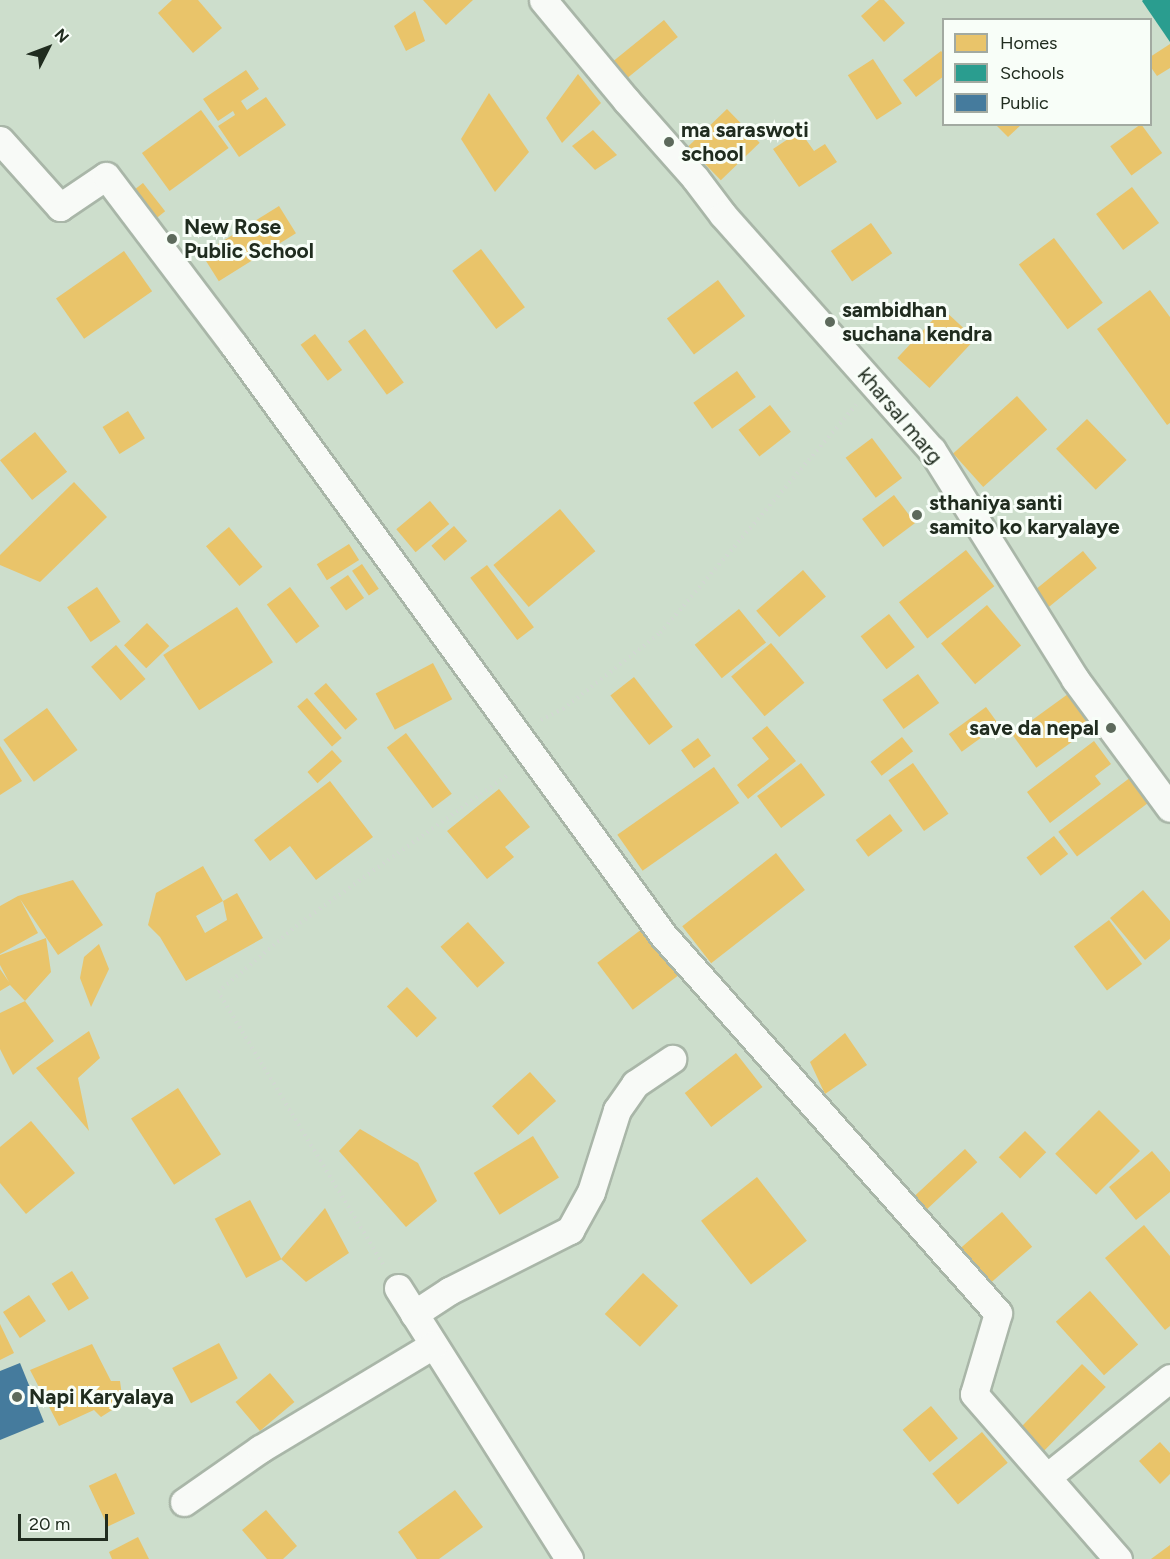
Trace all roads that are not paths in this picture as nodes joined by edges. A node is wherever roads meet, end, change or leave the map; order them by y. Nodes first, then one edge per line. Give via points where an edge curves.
1 (543, 0) edge
2 (0, 140) edge
3 (1170, 808) edge
4 (672, 1059) dead end
5 (398, 1288) road end
6 (414, 1314) junction
7 (433, 1345) junction
8 (1170, 1378) edge
9 (1047, 1477) junction
10 (184, 1502) dead end
11 (569, 1559) edge
12 (1118, 1559) edge

1 - 3 street, kharsal marg via 723,215 932,450 1075,679
2 - 9 street via 60,207 106,176 663,935 998,1313 975,1394
4 - 6 street via 635,1084 617,1110 591,1192 570,1230 449,1291
5 - 6 street
6 - 7 street
7 - 10 street via 260,1449
7 - 11 street
8 - 9 street
9 - 12 street

